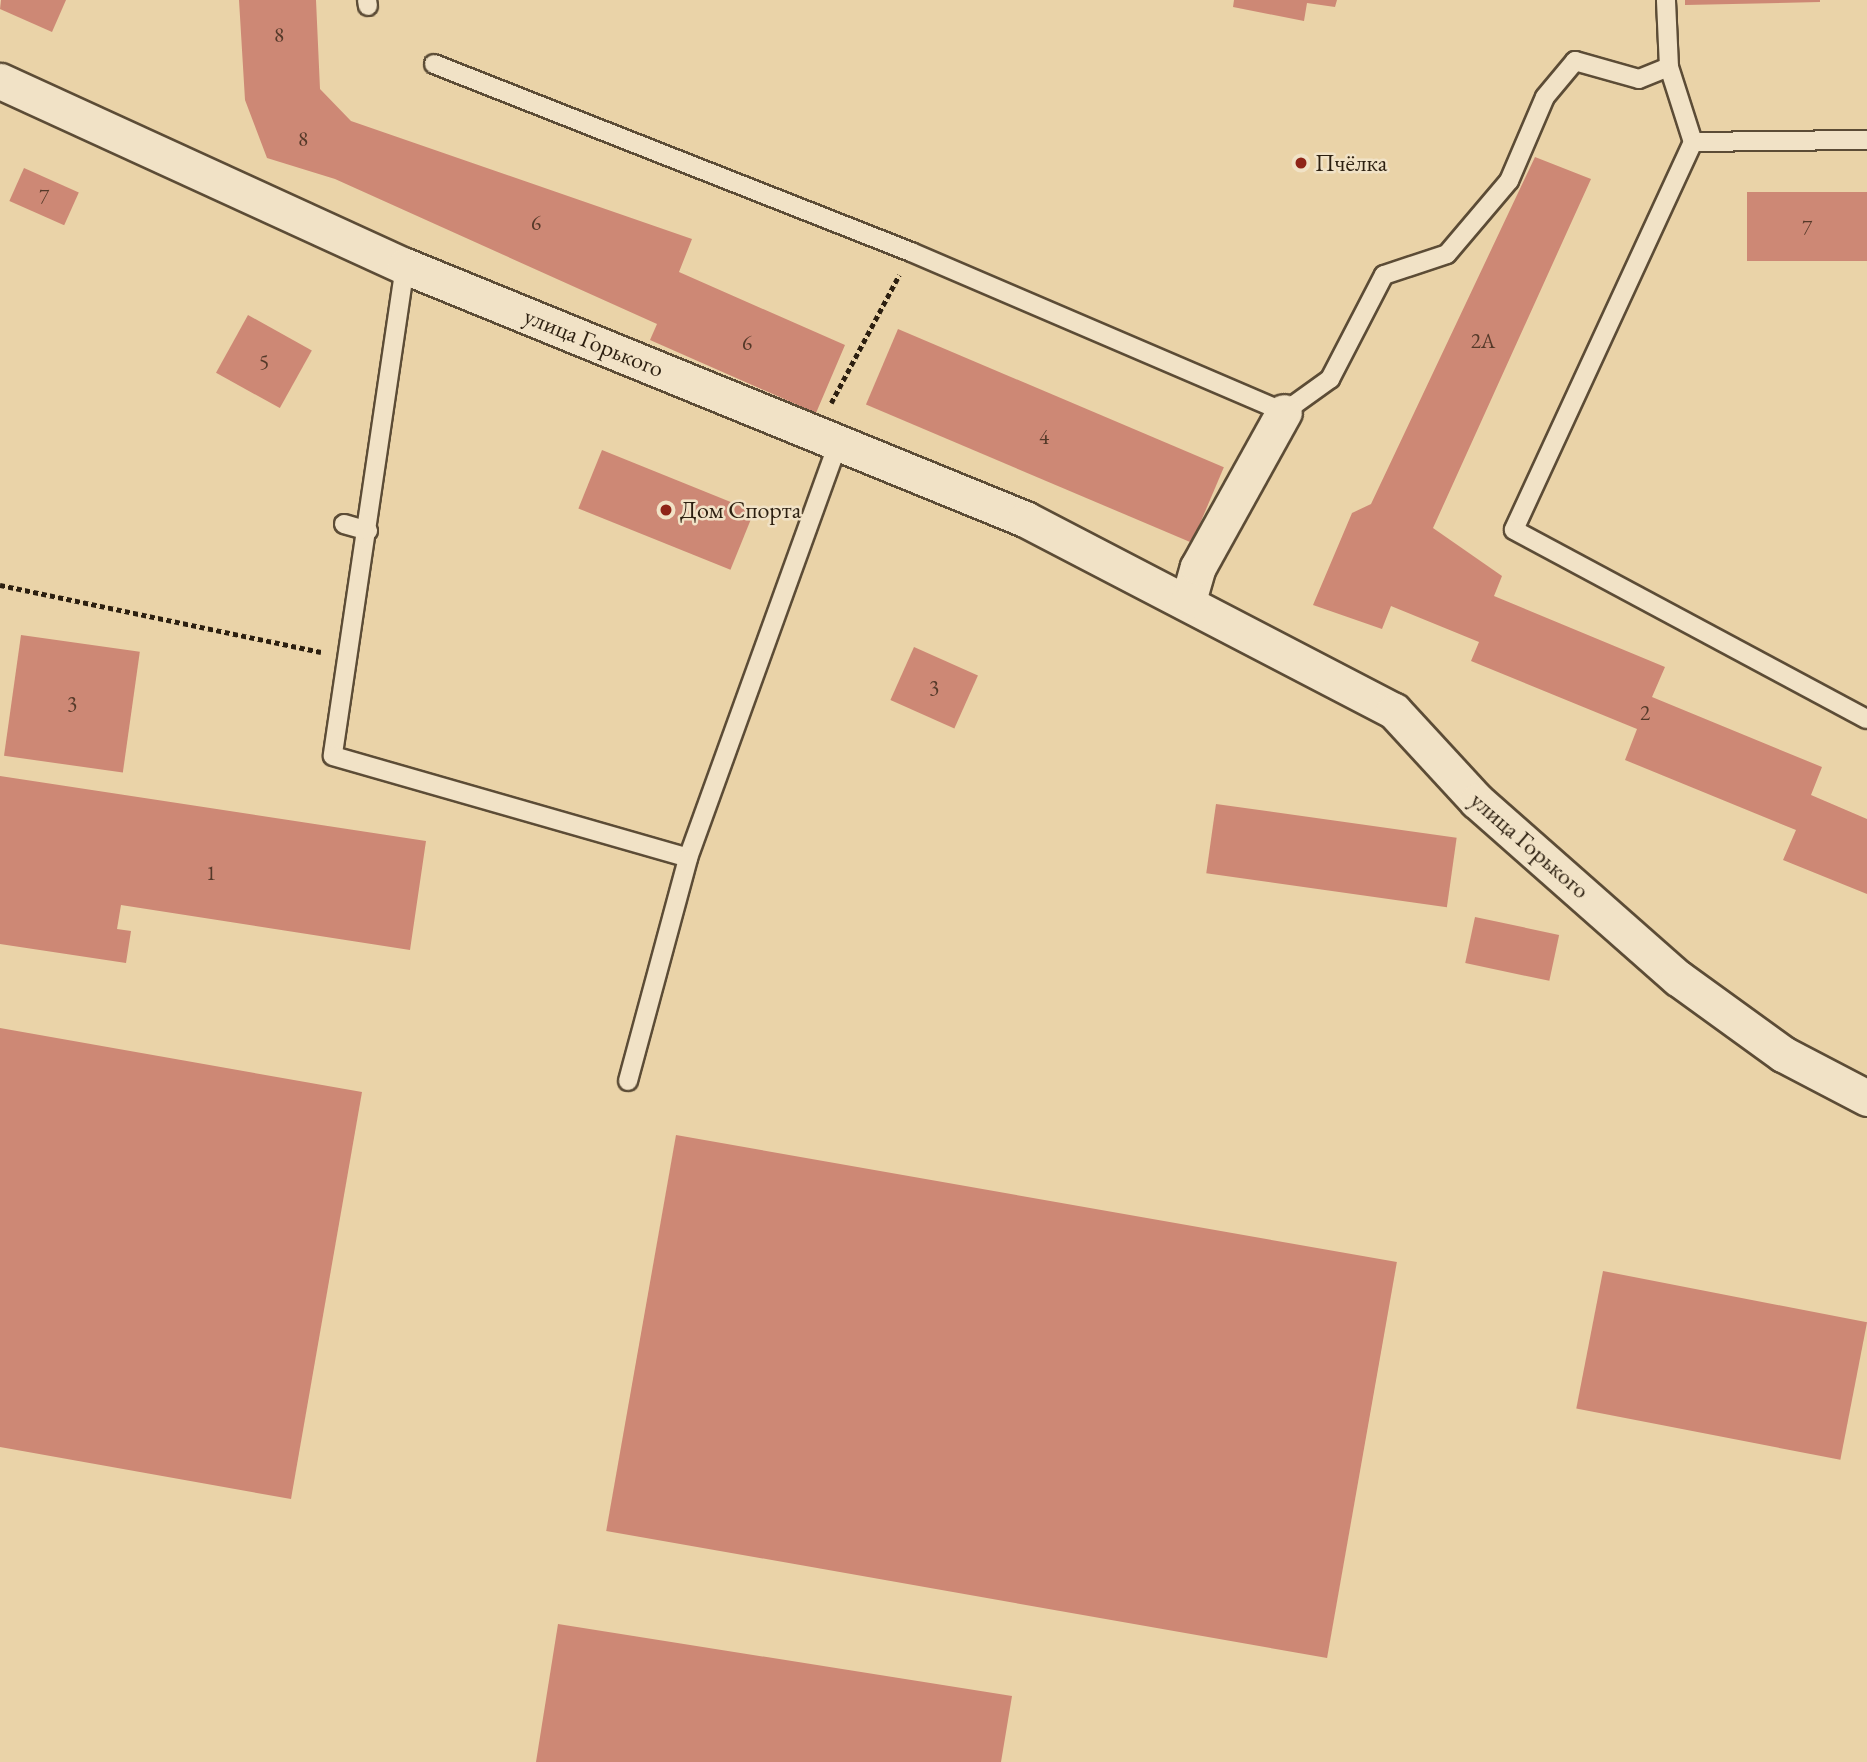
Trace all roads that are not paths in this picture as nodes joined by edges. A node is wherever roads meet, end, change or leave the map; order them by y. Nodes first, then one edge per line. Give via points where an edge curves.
1 (1666, 0) edge
2 (434, 64) dead end
3 (1670, 67) junction
4 (0, 81) edge
5 (1867, 140) edge
6 (1693, 142) junction
7 (405, 266) junction
8 (1284, 412) junction
9 (832, 426) junction
10 (344, 524) dead end
11 (368, 531) junction
12 (1188, 601) junction
13 (1867, 719) edge
14 (688, 858) junction
15 (628, 1081) dead end
16 (1867, 1098) edge

1 - 3 lane
2 - 8 lane via 911,252
3 - 6 lane
3 - 8 lane via 1639,79 1575,61 1545,97 1509,181 1447,254 1384,275 1330,379
4 - 7 street, улица Горького
5 - 6 lane
6 - 13 lane via 1514,530
7 - 9 street, улица Горького
7 - 11 lane
8 - 12 street via 1198,567
9 - 12 street, улица Горького
9 - 14 lane
10 - 11 lane
11 - 14 lane via 333,756
12 - 16 street, улица Горького via 1394,711 1477,802 1678,978 1783,1054
14 - 15 lane

